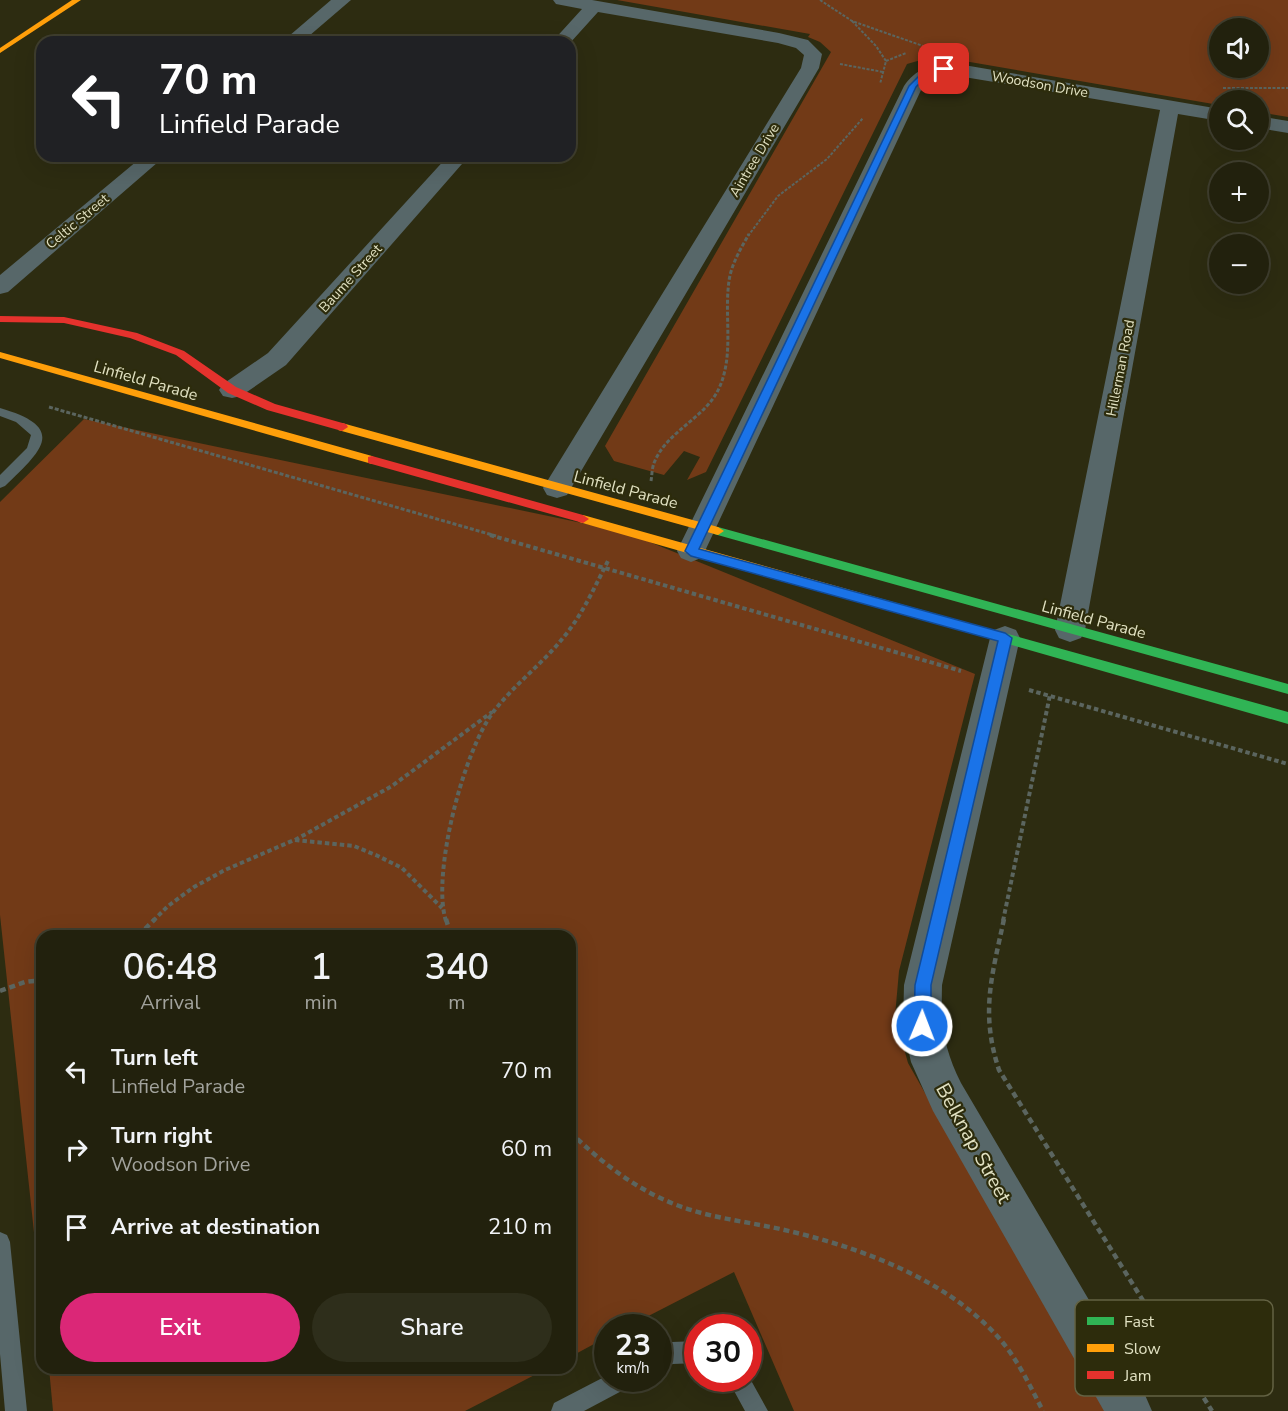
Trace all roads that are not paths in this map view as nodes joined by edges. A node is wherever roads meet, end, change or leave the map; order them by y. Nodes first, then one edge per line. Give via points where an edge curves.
1 (54, 0) edge
2 (77, 0) edge
3 (342, 0) edge
4 (562, 0) edge
5 (594, 6) junction
6 (0, 35) edge
7 (298, 36) edge
8 (566, 36) edge
9 (0, 51) edge
10 (1170, 107) junction
11 (1209, 113) edge
12 (1269, 124) edge
13 (1288, 127) edge
14 (148, 162) edge
15 (454, 162) edge
16 (0, 287) edge
17 (0, 319) edge
18 (0, 355) edge
19 (232, 390) junction
20 (0, 412) edge
21 (0, 483) edge
22 (557, 488) junction
23 (702, 526) junction
24 (691, 551) junction
25 (1070, 630) junction
26 (1005, 638) junction
27 (1288, 689) edge
28 (1288, 718) edge
29 (0, 1242) edge
30 (1075, 1318) edge
31 (597, 1392) edge
32 (746, 1392) edge
33 (1120, 1396) edge
34 (16, 1411) edge
35 (562, 1411) edge
36 (756, 1411) edge
37 (1129, 1411) edge

1 - 6 street
2 - 9 street
3 - 7 street
4 - 5 street
5 - 8 street
5 - 22 street, Aintree Drive via 795,41 812,50 813,58
10 - 11 street, Woodson Drive
10 - 23 street, Woodson Drive via 952,69 934,70 920,78 907,96
10 - 25 street, Hillerman Road
12 - 13 street
14 - 16 street, Celtic Street
15 - 19 street, Baume Street via 277,358
17 - 19 street, Linfield Parade via 64,320 134,335 180,353
18 - 24 street, Linfield Parade
19 - 22 street, Linfield Parade via 263,404
20 - 21 lane via 25,420 34,426 39,437 37,445
22 - 23 street, Linfield Parade
23 - 24 street
23 - 25 street, Linfield Parade
24 - 26 street, Linfield Parade
25 - 27 street, Linfield Parade
26 - 28 street, Linfield Parade
26 - 30 street, Belknap Street via 923,985 922,1026 930,1062 947,1097
29 - 34 lane
31 - 35 lane
32 - 36 lane
33 - 37 street, Belknap Street

